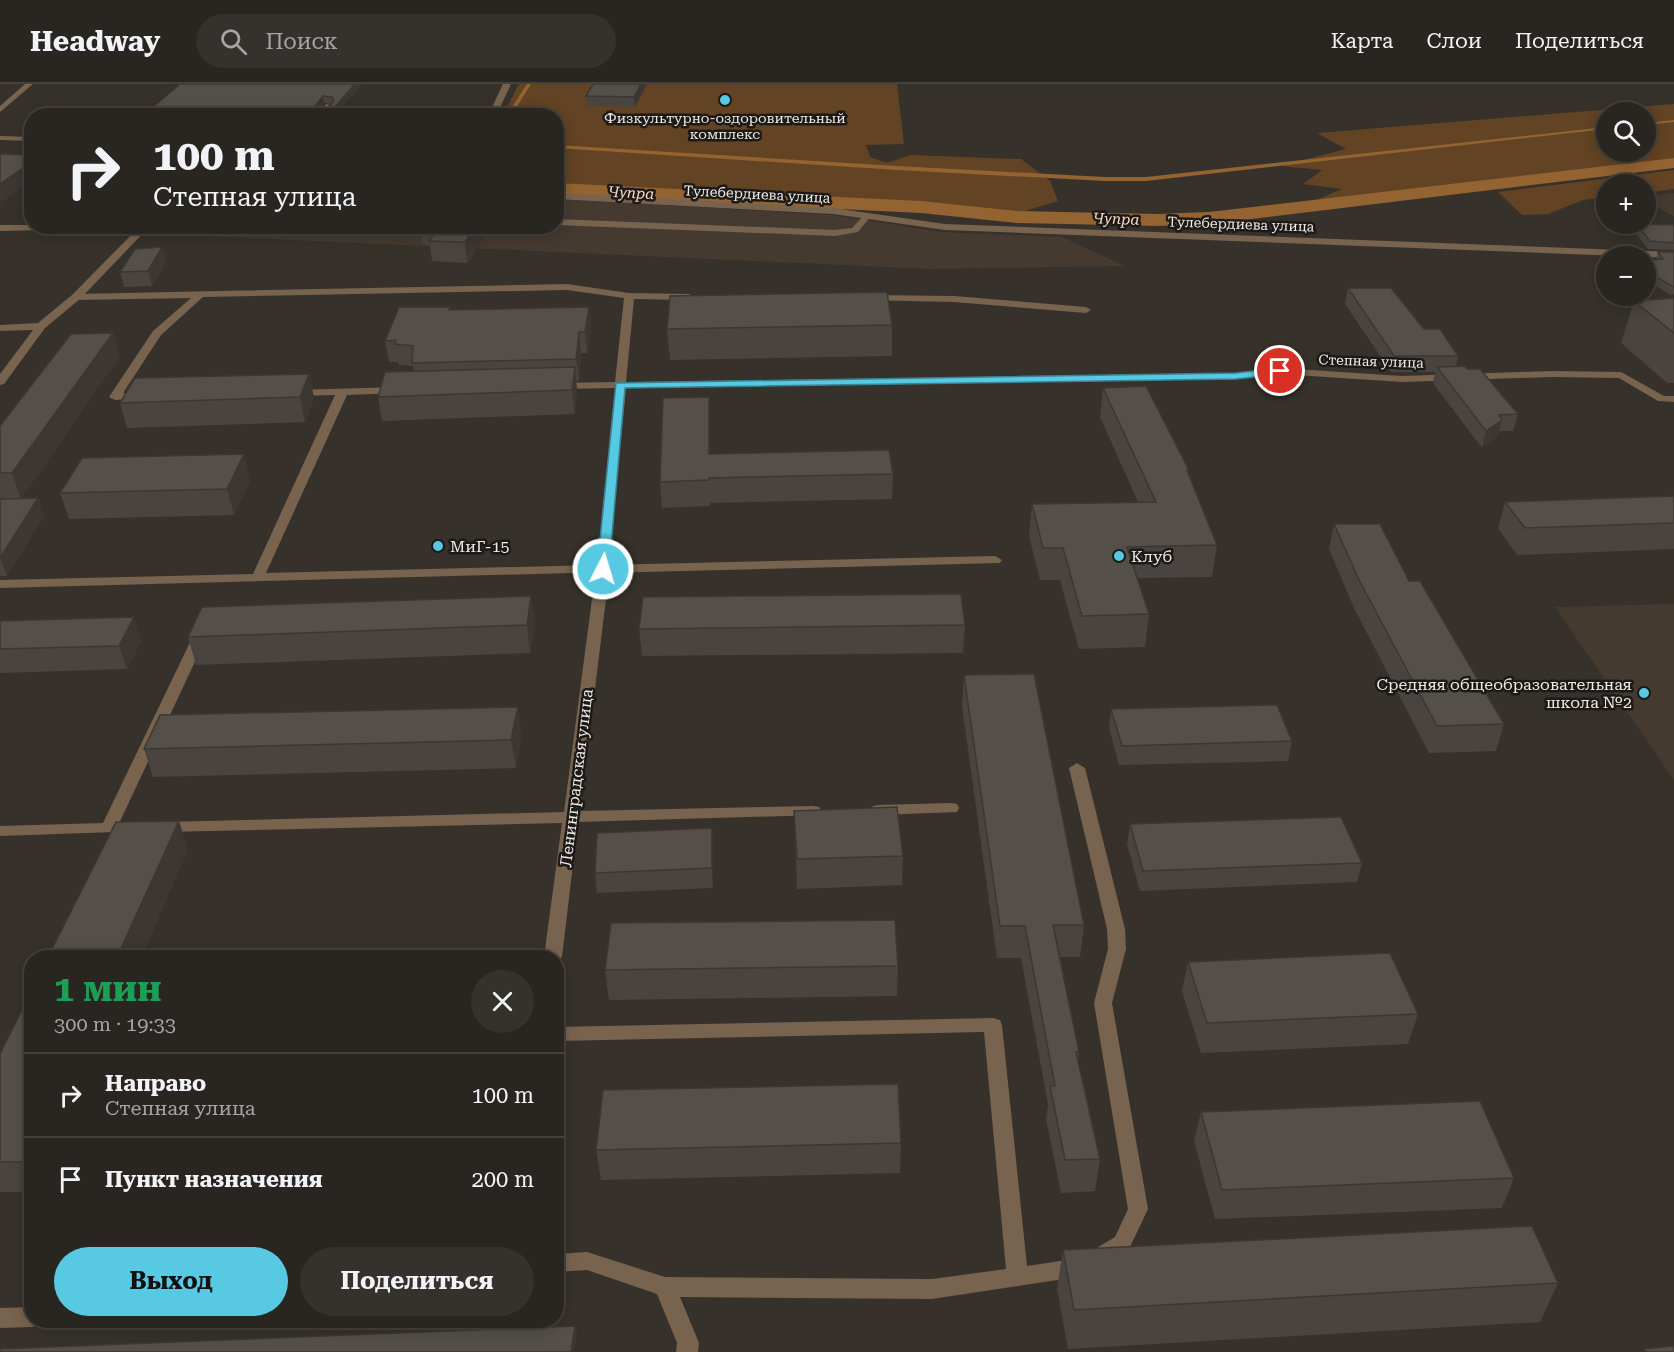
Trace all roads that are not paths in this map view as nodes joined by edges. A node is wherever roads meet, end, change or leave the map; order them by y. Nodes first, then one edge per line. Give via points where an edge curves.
1 (29, 84) edge
2 (507, 84) edge
3 (496, 108) edge
4 (0, 110) edge
5 (0, 138) edge
6 (24, 139) edge
7 (564, 196) edge
8 (866, 216) junction
9 (564, 222) edge
10 (24, 227) edge
11 (0, 228) edge
12 (138, 234) edge
13 (1674, 255) edge
14 (200, 295) junction
15 (629, 296) junction
16 (76, 297) junction
17 (699, 297) edge
18 (861, 298) edge
19 (1086, 310) dead end
20 (41, 326) junction
21 (0, 328) edge
22 (0, 382) edge
23 (620, 385) junction
24 (539, 387) edge
25 (412, 390) edge
26 (343, 392) junction
27 (283, 393) edge
28 (151, 396) edge
29 (1674, 399) edge
30 (995, 560) dead end
31 (603, 569) junction
32 (258, 577) junction
33 (0, 584) edge
34 (600, 599) dead end
35 (204, 626) edge
36 (1077, 768) dead end
37 (951, 808) dead end
38 (868, 810) edge
39 (832, 811) edge
40 (572, 817) junction
41 (145, 828) edge
42 (0, 831) edge
43 (554, 950) edge
44 (564, 1034) edge
45 (564, 1262) edge
46 (1017, 1277) junction
47 (666, 1287) junction
48 (24, 1317) edge
49 (0, 1318) edge
50 (687, 1352) edge

1 - 4 street
2 - 3 street
5 - 6 street
7 - 8 street, Тулебердиева улица
8 - 9 street via 855,230 845,232
8 - 13 street, Тулебердиева улица via 945,227
10 - 11 street
12 - 16 street
14 - 15 street via 567,287
14 - 16 street
14 - 28 street via 157,333 115,397
15 - 17 street
15 - 23 street
16 - 20 street
18 - 19 street via 954,299
20 - 21 street
20 - 22 street
23 - 24 street, Степная улица
23 - 29 street, Степная улица via 1236,376 1280,371 1402,380 1551,374 1621,375 1662,399
23 - 31 street
25 - 26 street
26 - 27 street
26 - 32 street
30 - 31 street
31 - 32 street
32 - 33 street
34 - 40 street, Ленинградская улица
35 - 42 street via 115,828
36 - 46 street via 1116,929 1117,949 1104,1003 1138,1209 1122,1243 1084,1268
37 - 38 street
39 - 40 street
40 - 41 street
40 - 43 street, Ленинградская улица
44 - 46 street via 993,1026
45 - 47 street via 587,1261
46 - 47 street via 932,1289
47 - 50 street via 688,1344
48 - 49 street

